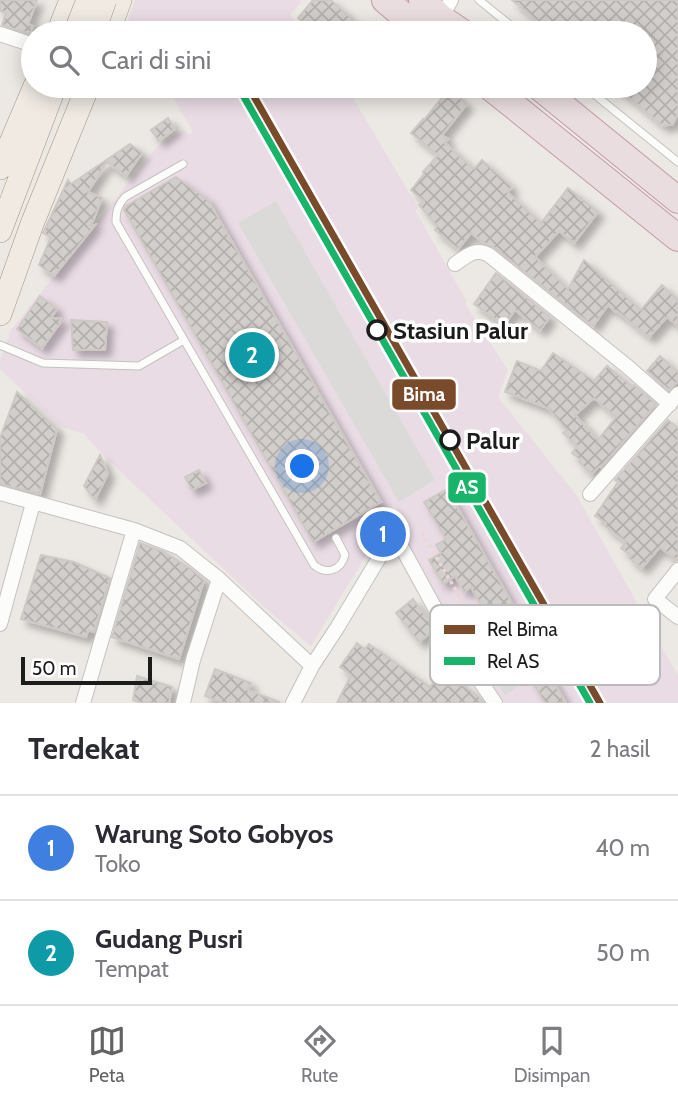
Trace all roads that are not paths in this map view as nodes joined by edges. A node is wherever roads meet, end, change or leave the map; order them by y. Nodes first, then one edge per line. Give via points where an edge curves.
1 (88, 0) edge
2 (105, 0) edge
3 (120, 0) edge
4 (385, 0) edge
5 (480, 0) edge
6 (434, 13) edge
7 (68, 20) edge
8 (104, 21) edge
9 (104, 21) edge
10 (109, 21) edge
11 (505, 21) edge
12 (0, 34) edge
13 (21, 41) edge
14 (30, 98) edge
15 (50, 98) edge
16 (68, 98) edge
17 (83, 98) edge
18 (507, 98) edge
19 (551, 98) edge
20 (599, 98) edge
21 (678, 162) edge
22 (183, 164) dead end
23 (0, 168) edge
24 (668, 203) edge
25 (0, 231) edge
26 (678, 238) edge
27 (455, 264) dead end
28 (0, 279) edge
29 (0, 314) edge
30 (184, 340) junction
31 (0, 345) edge
32 (674, 399) edge
33 (0, 493) edge
34 (590, 494) dead end
35 (33, 503) junction
36 (134, 530) junction
37 (336, 538) dead end
38 (678, 570) edge
39 (219, 579) junction
40 (433, 605) edge
41 (678, 617) edge
42 (0, 624) edge
43 (312, 666) junction
44 (483, 685) edge
45 (83, 703) edge
46 (183, 703) edge
47 (293, 703) edge
48 (495, 703) edge

1 - 7 main road, bridge
2 - 9 main road, bridge
3 - 10 main road
4 - 6 highway
5 - 11 lane
7 - 8 main road via 74,7 84,6 98,12
12 - 13 street
14 - 23 main road
15 - 25 main road
16 - 28 main road
17 - 29 main road
18 - 24 highway
19 - 24 highway
20 - 21 lane
22 - 30 lane via 125,197 116,222
24 - 26 highway
27 - 32 street via 472,252 483,251
30 - 31 lane via 139,366 43,363
30 - 37 lane via 320,570 329,572 343,563 345,555
32 - 34 street
33 - 35 street
35 - 36 street
35 - 42 street
36 - 39 street via 180,548
36 - 45 street
38 - 41 street via 656,600
39 - 43 street
39 - 46 street
40 - 43 street via 400,544 388,543
43 - 47 street
44 - 48 street

